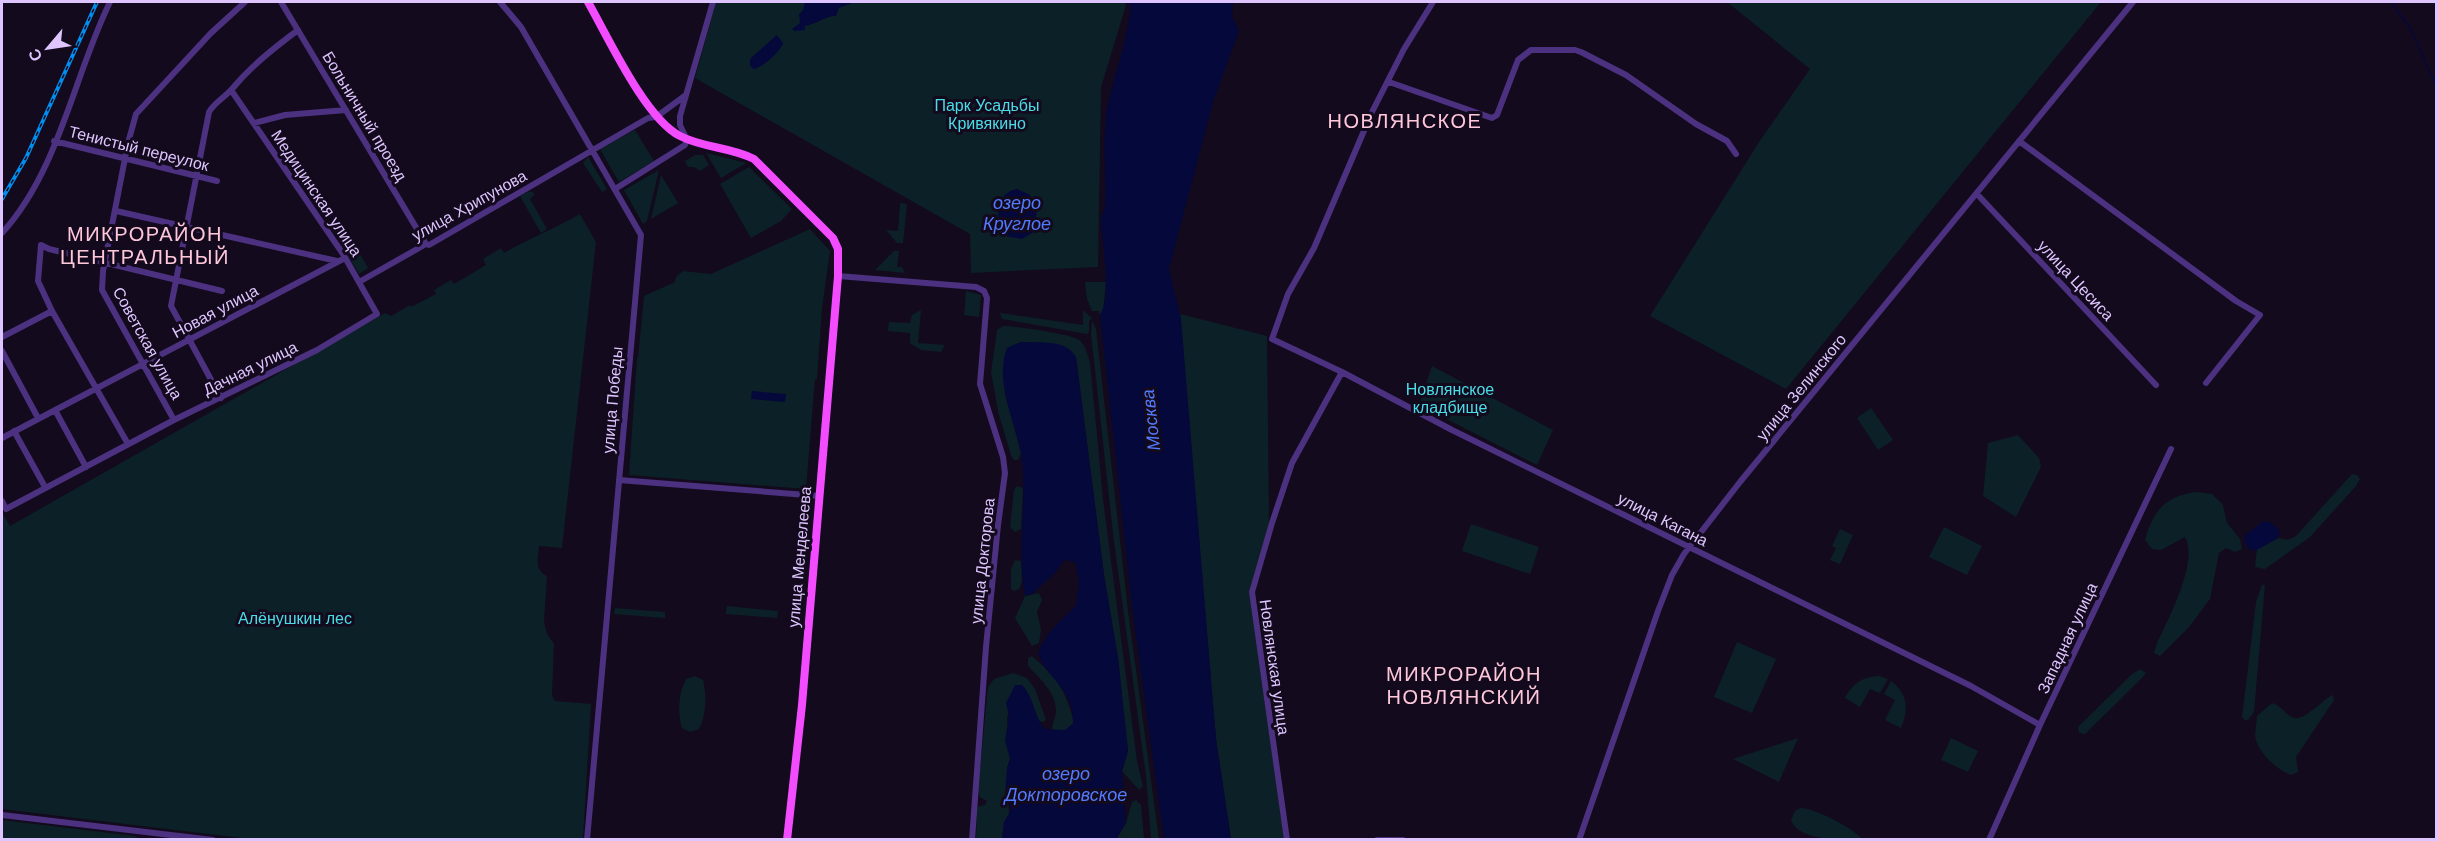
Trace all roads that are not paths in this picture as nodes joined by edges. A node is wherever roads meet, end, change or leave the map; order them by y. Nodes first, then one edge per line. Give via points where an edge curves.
1 (110, 2) edge
2 (245, 2) edge
3 (281, 2) edge
4 (500, 2) edge
5 (588, 2) edge
6 (713, 2) edge
7 (1433, 2) edge
8 (2133, 2) edge
9 (298, 30) junction
10 (1389, 82) junction
11 (231, 90) junction
12 (686, 95) junction
13 (346, 110) junction
14 (656, 117) junction
15 (254, 123) junction
16 (687, 140) junction
17 (54, 141) junction
18 (2019, 141) junction
19 (592, 150) junction
20 (1736, 154) dead end
21 (126, 159) junction
22 (197, 176) junction
23 (217, 181) dead end
24 (615, 189) junction
25 (1977, 194) junction
26 (116, 210) junction
27 (186, 228) junction
28 (2, 233) edge
29 (426, 244) junction
30 (345, 258) junction
31 (338, 261) junction
32 (105, 262) junction
33 (838, 276) junction
34 (176, 280) junction
35 (359, 282) junction
36 (222, 291) dead end
37 (52, 311) junction
38 (377, 314) joint
39 (2, 337) edge
40 (189, 339) junction
41 (2, 351) edge
42 (143, 363) junction
43 (1342, 372) junction
44 (2206, 383) dead end
45 (2156, 385) dead end
46 (96, 388) junction
47 (221, 398) junction
48 (55, 410) junction
49 (39, 418) junction
50 (174, 420) junction
51 (14, 431) junction
52 (2, 438) edge
53 (128, 444) junction
54 (2171, 449) dead end
55 (86, 467) junction
56 (619, 480) junction
57 (45, 487) junction
58 (819, 496) junction
59 (2, 501) edge
60 (1689, 548) junction
61 (2040, 725) junction
62 (2, 815) edge
63 (1402, 839) edge
64 (213, 840) edge
65 (587, 840) edge
66 (787, 840) edge
67 (972, 840) edge
68 (1287, 840) edge
69 (1377, 840) edge
70 (1579, 840) edge
71 (1989, 840) edge

1 - 17 street
2 - 21 street, Советская улица via 136,114
3 - 9 street, Больничный проезд
4 - 19 street, улица Победы via 521,27
5 - 14 main road
6 - 12 street
7 - 10 street
8 - 18 street, улица Зелинского
9 - 11 street via 245,73
9 - 13 street, Больничный проезд
10 - 20 street via 1492,118 1497,115 1518,60 1524,54 1531,50 1575,50 1626,75 1695,124 1727,141
10 - 43 street, улица Кагана via 1314,248 1288,294 1272,339
11 - 15 street, Медицинская улица
11 - 22 street via 209,112
12 - 14 street, улица Хрипунова
12 - 16 street via 680,121
13 - 15 street via 285,115
13 - 29 street, Больничный проезд
14 - 16 main road
14 - 19 street, улица Хрипунова
15 - 30 street, Медицинская улица
16 - 24 street via 685,145
16 - 33 main road, улица Менделеева via 754,159 833,238 838,249
17 - 21 street, Тенистый переулок
17 - 28 street via 33,188
18 - 25 street, улица Зелинского
18 - 44 street via 2260,315
19 - 24 street, улица Победы
19 - 29 street, улица Хрипунова
21 - 22 street, Тенистый переулок
21 - 26 street, Советская улица
22 - 23 street, Тенистый переулок
22 - 27 street
24 - 56 street, улица Победы via 641,236
25 - 45 street, улица Цесиса
25 - 60 street, улица Зелинского
26 - 27 street
26 - 32 street, Советская улица
27 - 31 street
27 - 34 street
29 - 35 street, улица Хрипунова
30 - 31 street, Новая улица
30 - 35 street, Медицинская улица
31 - 40 street, Новая улица
32 - 34 street
32 - 37 street via 41,245 38,281
32 - 42 street, Советская улица via 102,290
33 - 58 main road, улица Менделеева
33 - 67 street, улица Докторова via 976,287 983,290 987,302 980,384 1005,473 986,646
34 - 36 street
34 - 40 street via 171,306
35 - 38 street, Медицинская улица
37 - 39 street
37 - 46 street
38 - 47 street, Дачная улица via 317,350
40 - 42 street, Новая улица
40 - 47 street
41 - 49 street
42 - 46 street, Новая улица
42 - 50 street, Советская улица
43 - 60 street, улица Кагана
43 - 68 street, Новлянская улица via 1292,463 1252,592
46 - 48 street, Новая улица
46 - 53 street
47 - 50 street, Дачная улица
48 - 49 street, Новая улица
48 - 55 street
49 - 51 street, Новая улица
50 - 53 street, Дачная улица
51 - 52 street, Новая улица
51 - 57 street
53 - 55 street, Дачная улица
54 - 61 street, Западная улица
55 - 57 street, Дачная улица
56 - 58 street
56 - 65 street, улица Победы
57 - 59 street, Дачная улица via 6,509
58 - 66 main road, улица Менделеева
60 - 61 street, улица Кагана via 1971,686
60 - 70 street, улица Зелинского via 1658,611
61 - 71 street, Западная улица
62 - 64 street
63 - 69 street

